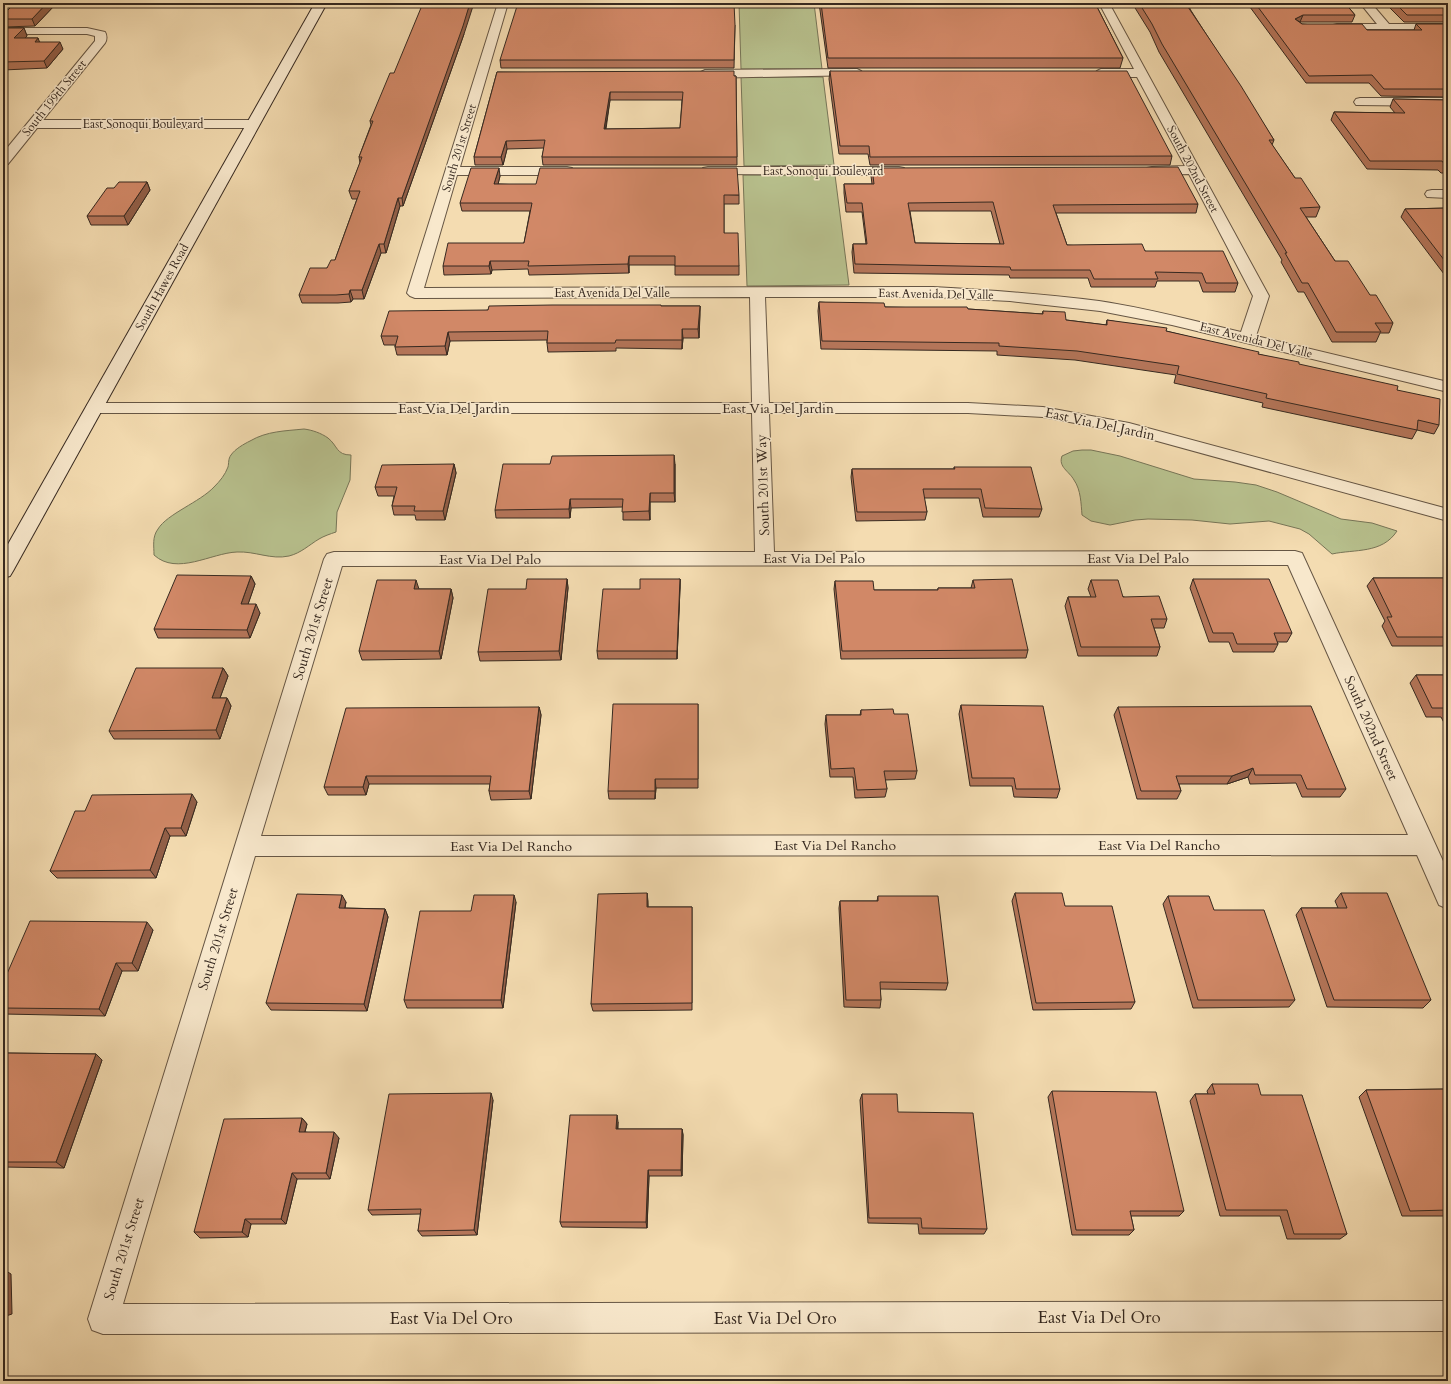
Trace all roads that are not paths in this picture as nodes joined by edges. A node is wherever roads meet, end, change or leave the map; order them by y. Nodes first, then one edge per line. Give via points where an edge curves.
1 (321, 3) edge
2 (504, 3) edge
3 (1104, 3) edge
4 (1365, 3) edge
5 (1324, 28) edge
6 (1386, 28) junction
7 (1448, 28) edge
8 (3, 31) edge
9 (866, 73) edge
10 (1087, 73) edge
11 (1142, 73) junction
12 (482, 74) junction
13 (497, 74) edge
14 (693, 74) edge
15 (1360, 102) dead end
16 (1448, 102) edge
17 (33, 124) junction
18 (252, 124) junction
19 (3, 161) edge
20 (1138, 170) edge
21 (1194, 170) junction
22 (452, 171) junction
23 (580, 171) edge
24 (691, 171) edge
25 (915, 171) edge
26 (1432, 194) dead end
27 (1448, 194) edge
28 (757, 292) junction
29 (414, 293) joint
30 (1247, 338) junction
31 (1448, 387) edge
32 (94, 408) junction
33 (760, 408) junction
34 (1448, 514) edge
35 (765, 558) junction
36 (1295, 558) joint
37 (334, 559) joint
38 (3, 571) edge
39 (1424, 845) junction
40 (246, 846) junction
41 (1448, 898) edge
42 (1448, 1316) edge
43 (103, 1319) joint

1 - 18 main road, South Hawes Road
2 - 12 street, South 201st Street
3 - 11 street, South 202nd Street
4 - 6 street
5 - 6 street
6 - 7 street
8 - 17 street, South 199th Street via 87,31 101,34 101,40
9 - 14 street
10 - 11 street
11 - 21 street, South 202nd Street
12 - 13 street
12 - 22 street, South 201st Street
15 - 16 street
17 - 18 street, East Sonoqui Boulevard
17 - 19 street, South 199th Street
18 - 32 main road, South Hawes Road
20 - 21 street
21 - 30 street, South 202nd Street via 1261,296
22 - 23 street
22 - 29 street, South 201st Street
24 - 25 street, East Sonoqui Boulevard
26 - 27 street
28 - 29 street, East Avenida Del Valle
28 - 30 street, East Avenida Del Valle via 933,292 1010,296 1100,306
28 - 33 street, South 201st Way
30 - 31 street, East Avenida Del Valle
32 - 33 street, East Via Del Jardin
32 - 38 main road, South Hawes Road
33 - 34 street, East Via Del Jardin via 968,408 1043,412 1129,428
33 - 35 street, South 201st Way
35 - 36 street, East Via Del Palo
35 - 37 street, East Via Del Palo
36 - 39 street, South 202nd Street
37 - 40 street, South 201st Street
39 - 40 street, East Via Del Rancho
39 - 41 street, South 202nd Street
40 - 43 street, South 201st Street
42 - 43 street, East Via Del Oro

